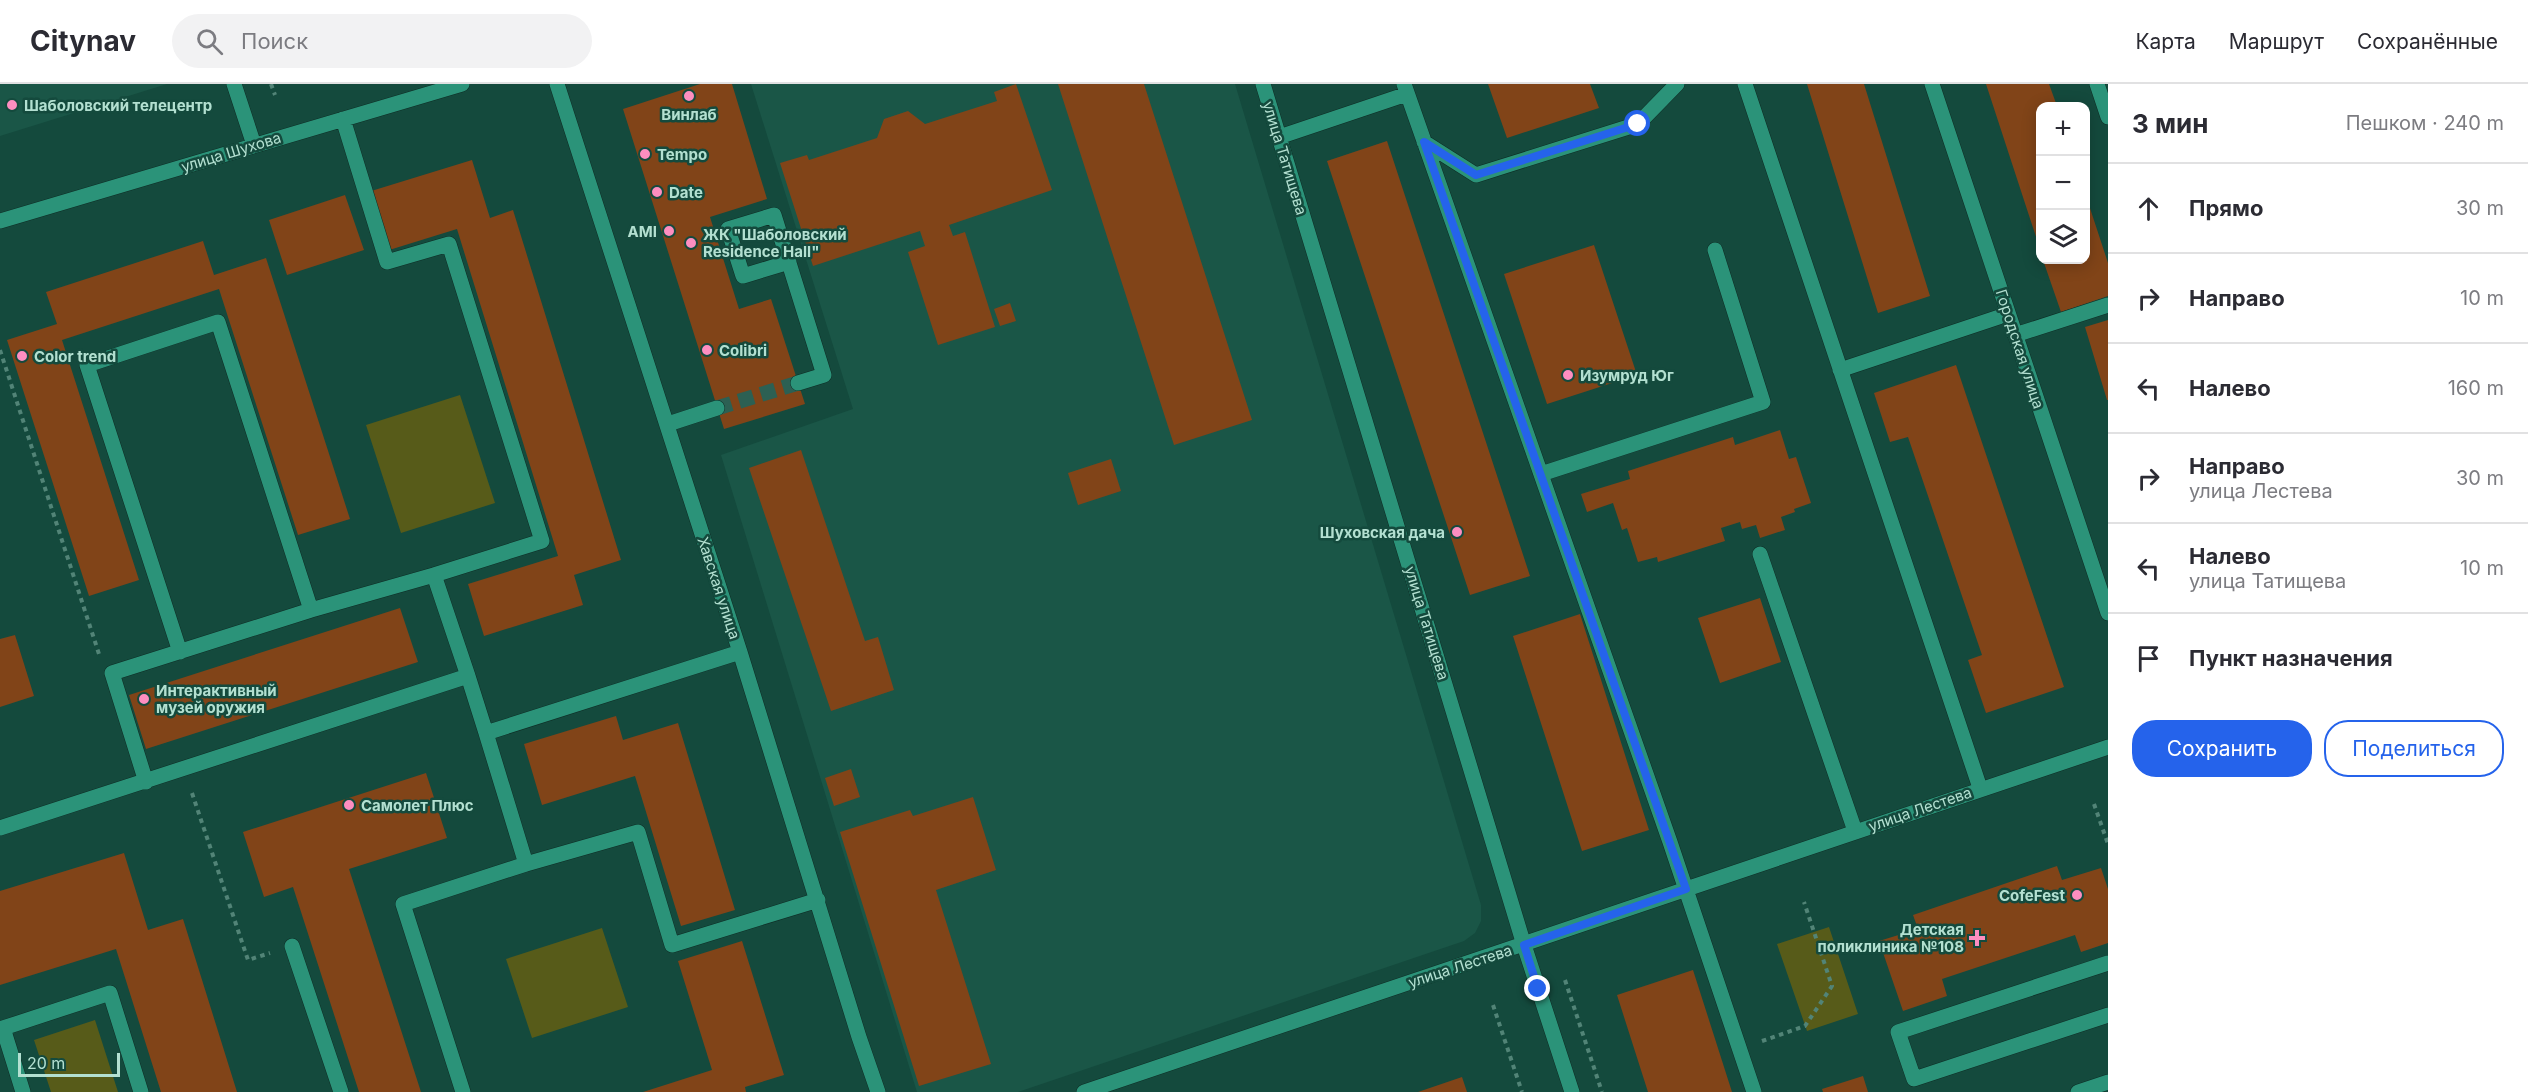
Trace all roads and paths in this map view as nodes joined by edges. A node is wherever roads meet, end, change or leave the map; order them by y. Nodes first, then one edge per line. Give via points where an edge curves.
1 (234, 84) edge
2 (271, 84) edge
3 (462, 84) edge
4 (557, 84) edge
5 (1263, 84) edge
6 (1677, 84) edge
7 (1745, 84) edge
8 (1932, 84) edge
9 (2097, 84) edge
10 (1405, 89) edge
11 (275, 96) dead end
12 (2108, 117) edge
13 (343, 119) junction
14 (1279, 137) junction
15 (1424, 142) junction
16 (254, 145) junction
17 (0, 221) edge
18 (1715, 250) dead end
19 (789, 262) junction
20 (2108, 305) edge
21 (2008, 314) junction
22 (2015, 336) junction
23 (0, 350) edge
24 (1840, 370) junction
25 (798, 383) tunnel mouth
26 (717, 408) tunnel mouth
27 (668, 424) junction
28 (1541, 474) junction
29 (1760, 554) dead end
30 (434, 575) junction
31 (311, 610) junction
32 (2108, 613) edge
33 (180, 652) junction
34 (740, 652) junction
35 (112, 672) junction
36 (468, 676) junction
37 (486, 733) junction
38 (2108, 747) edge
39 (184, 769) junction
40 (146, 782) junction
41 (1980, 788) junction
42 (2094, 804) dead end
43 (0, 828) edge
44 (1855, 831) junction
45 (2108, 844) edge
46 (526, 864) junction
47 (1686, 889) junction
48 (818, 900) junction
49 (1804, 902) dead end
50 (1524, 945) junction
51 (292, 946) joint
52 (2108, 963) edge
53 (1565, 980) dead end
54 (1493, 1005) dead end
55 (2108, 1015) edge
56 (1739, 1048) junction
57 (2108, 1082) edge
58 (23, 1092) edge
59 (141, 1092) edge
60 (341, 1092) edge
61 (463, 1092) edge
62 (878, 1092) edge
63 (1084, 1092) edge
64 (1522, 1092) edge
65 (1572, 1092) edge
66 (1602, 1092) edge
67 (1754, 1092) edge
68 (2078, 1092) edge

1 - 16 street
2 - 11 path
3 - 13 street, улица Шухова
4 - 27 street, Хавская улица
5 - 14 street, улица Татищева
6 - 15 street via 1638,124 1476,175
7 - 24 street
8 - 21 street, Городская улица
9 - 12 street
10 - 14 street
10 - 15 street
13 - 16 street, улица Шухова
13 - 30 street via 387,262 449,244 542,541
14 - 50 street, улица Татищева
15 - 28 street
16 - 17 street, улица Шухова
18 - 28 street via 1763,402
19 - 19 street via 774,215 728,229 743,276
19 - 25 street via 824,375
20 - 22 street
21 - 22 street, Городская улица
21 - 24 street
22 - 32 street, Городская улица
23 - 35 path via 96,650
24 - 41 street
26 - 27 street
27 - 34 street, Хавская улица
28 - 47 street
29 - 44 street
30 - 31 street
30 - 36 street
31 - 33 street
31 - 33 street via 218,322 87,364
33 - 35 street
34 - 37 street
34 - 48 street, Хавская улица
35 - 40 street
36 - 37 street
36 - 39 street
37 - 46 street
38 - 41 street, улица Лестева
39 - 40 street
39 - 51 path via 248,960
40 - 43 street
41 - 44 street, улица Лестева
42 - 45 path
44 - 47 street, улица Лестева
46 - 48 street via 638,832 672,945
46 - 61 street via 403,904
47 - 50 street, улица Лестева
47 - 56 street
48 - 62 street, Хавская улица
49 - 56 path via 1832,986 1805,1026
50 - 63 street, улица Лестева
50 - 65 street, улица Татищева
51 - 60 street
52 - 55 street via 1898,1032 1914,1079
53 - 66 path
54 - 64 path
56 - 67 street
57 - 68 street
58 - 59 street via 3,1028 110,993

